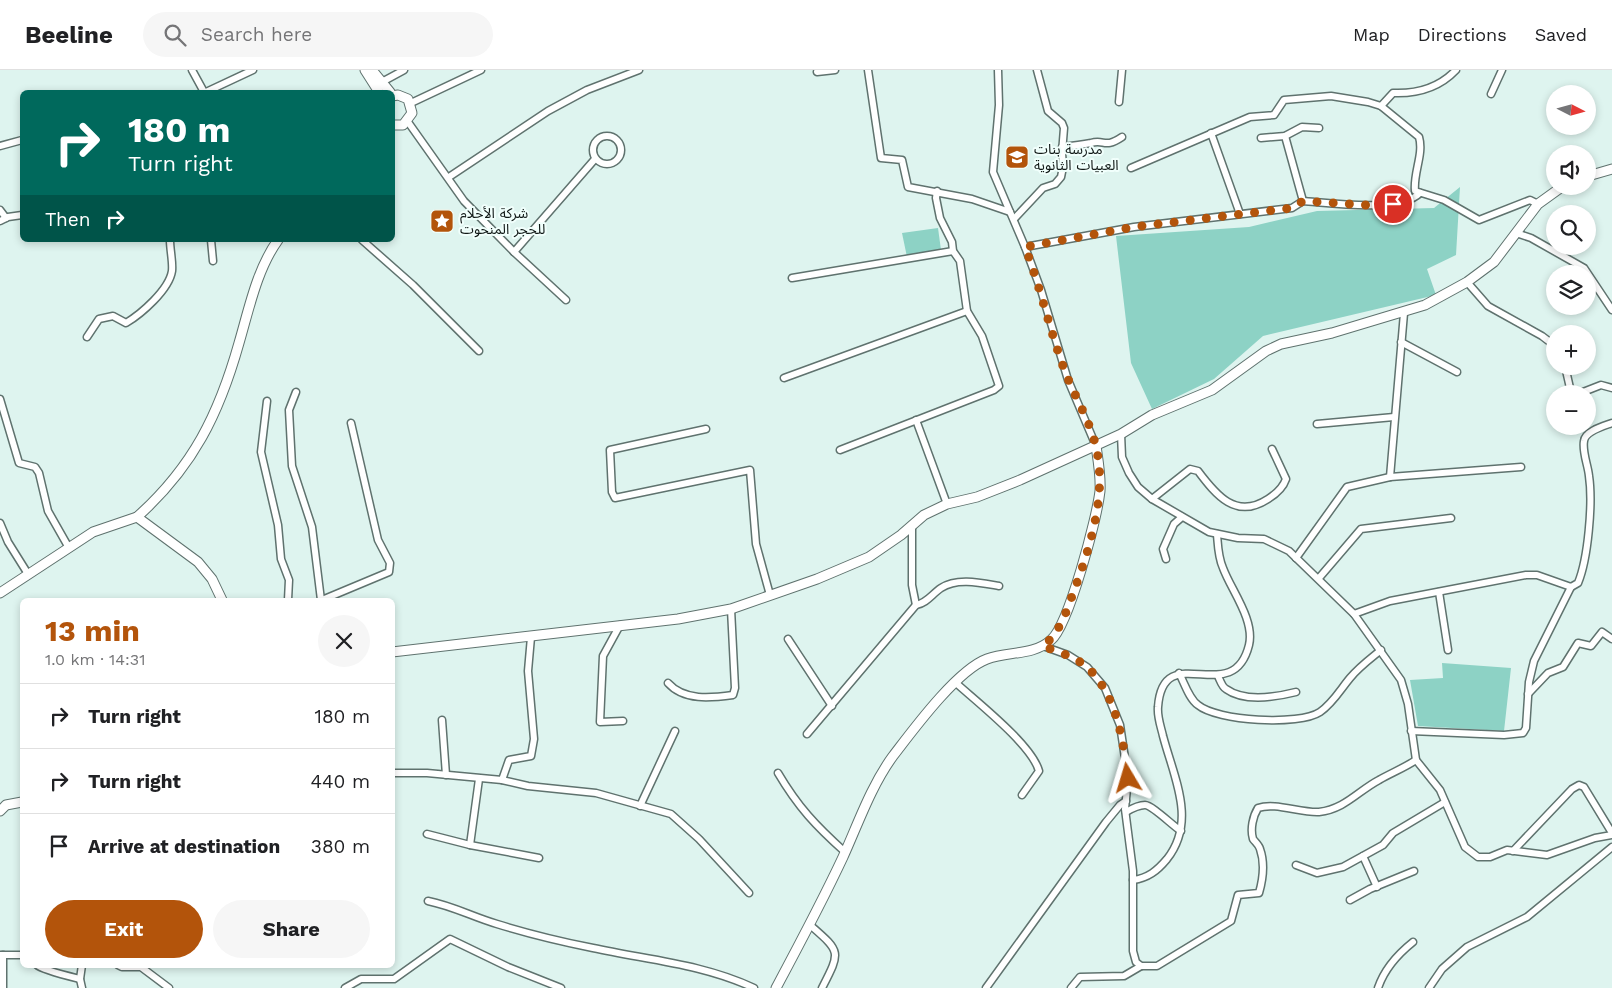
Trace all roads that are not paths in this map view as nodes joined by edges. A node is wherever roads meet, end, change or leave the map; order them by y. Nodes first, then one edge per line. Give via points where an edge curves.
1 (192, 70) edge
2 (253, 70) edge
3 (364, 70) edge
4 (372, 70) edge
5 (404, 70) edge
6 (481, 70) edge
7 (639, 70) edge
8 (835, 70) edge
9 (868, 70) edge
10 (998, 70) edge
11 (1038, 70) edge
12 (1122, 70) edge
13 (1456, 70) edge
14 (1502, 70) edge
15 (817, 72) dead end
16 (379, 88) edge
17 (204, 90) edge
18 (209, 90) edge
19 (1491, 94) dead end
20 (395, 95) edge
21 (1118, 102) dead end
22 (411, 103) junction
23 (1381, 106) junction
24 (408, 122) junction
25 (395, 125) edge
26 (1318, 128) dead end
27 (1211, 133) junction
28 (1285, 136) junction
29 (1122, 137) dead end
30 (1260, 138) dead end
31 (20, 141) edge
32 (0, 146) edge
33 (1062, 147) junction
34 (595, 160) junction
35 (1131, 168) dead end
36 (1612, 169) edge
37 (1596, 174) edge
38 (448, 176) junction
39 (937, 191) junction
40 (1420, 193) junction
41 (1550, 195) edge
42 (1303, 201) junction
43 (1538, 204) junction
44 (0, 210) edge
45 (1010, 212) junction
46 (1240, 214) junction
47 (20, 216) edge
48 (3, 220) edge
49 (1014, 220) junction
50 (1516, 232) junction
51 (170, 242) edge
52 (211, 242) edge
53 (277, 242) edge
54 (364, 242) edge
55 (1025, 247) junction
56 (952, 251) junction
57 (514, 252) junction
58 (213, 261) dead end
59 (792, 278) dead end
60 (1467, 282) junction
61 (566, 300) dead end
62 (1612, 310) edge
63 (967, 311) junction
64 (1404, 313) junction
65 (87, 338) dead end
66 (1546, 339) edge
67 (1401, 342) junction
68 (478, 351) dead end
69 (1457, 372) dead end
70 (784, 378) dead end
71 (1596, 387) edge
72 (1612, 388) edge
73 (296, 392) dead end
74 (0, 399) edge
75 (267, 401) dead end
76 (1394, 417) junction
77 (916, 420) junction
78 (351, 423) dead end
79 (1612, 423) edge
80 (1317, 424) dead end
81 (706, 429) dead end
82 (1121, 434) junction
83 (1096, 446) junction
84 (1272, 449) dead end
85 (840, 450) dead end
86 (1521, 467) dead end
87 (1390, 477) junction
88 (1152, 499) junction
89 (947, 504) junction
90 (137, 517) junction
91 (1182, 517) junction
92 (1451, 518) dead end
93 (0, 523) edge
94 (912, 525) junction
95 (1216, 534) junction
96 (68, 548) junction
97 (1166, 558) dead end
98 (1296, 558) junction
99 (28, 574) junction
100 (1319, 578) junction
101 (999, 586) dead end
102 (1570, 586) junction
103 (1440, 592) junction
104 (0, 593) edge
105 (770, 595) junction
106 (221, 598) edge
107 (288, 598) edge
108 (321, 598) edge
109 (326, 598) edge
110 (916, 605) junction
111 (730, 609) junction
112 (1354, 614) junction
113 (620, 625) junction
114 (531, 637) junction
115 (788, 639) dead end
116 (1612, 639) edge
117 (1043, 646) junction
118 (1381, 650) junction
119 (1448, 650) dead end
120 (395, 652) edge
121 (1179, 673) junction
122 (1218, 676) junction
123 (956, 683) junction
124 (668, 684) dead end
125 (1296, 692) dead end
126 (1528, 694) junction
127 (832, 706) junction
128 (442, 720) dead end
129 (623, 722) dead end
130 (675, 731) dead end
131 (1411, 731) junction
132 (807, 734) dead end
133 (1416, 760) junction
134 (395, 772) edge
135 (778, 773) dead end
136 (446, 775) junction
137 (479, 779) junction
138 (502, 780) junction
139 (1022, 795) dead end
140 (1126, 801) junction
141 (20, 802) edge
142 (1445, 802) junction
143 (2, 806) edge
144 (640, 806) junction
145 (1126, 812) junction
146 (1181, 831) junction
147 (427, 834) dead end
148 (1612, 834) edge
149 (470, 845) junction
150 (1612, 847) edge
151 (1513, 851) junction
152 (845, 852) junction
153 (1363, 856) junction
154 (539, 858) dead end
155 (1296, 865) dead end
156 (1414, 871) dead end
157 (1133, 880) junction
158 (1377, 887) junction
159 (749, 893) dead end
160 (1350, 900) dead end
161 (428, 901) dead end
162 (810, 925) junction
163 (1413, 942) dead end
164 (1, 955) edge
165 (20, 956) edge
166 (1141, 966) junction
167 (41, 968) edge
168 (82, 968) edge
169 (142, 968) edge
170 (80, 979) junction
171 (540, 985) edge
172 (3, 988) edge
173 (82, 988) edge
174 (169, 988) edge
175 (345, 988) edge
176 (562, 988) edge
177 (754, 988) edge
178 (776, 988) edge
179 (822, 988) edge
180 (986, 988) edge
181 (1071, 988) edge
182 (1378, 988) edge
183 (1429, 988) edge

1 - 17 street
2 - 18 street
3 - 16 street
4 - 16 street
5 - 16 street
6 - 22 street
7 - 38 street via 587,90 548,110
8 - 15 street
9 - 39 street via 881,158 902,160 908,188
10 - 45 street via 999,105 993,172
11 - 33 street via 1048,111 1064,128
12 - 21 street
13 - 23 street via 1438,85 1409,94 1393,94
14 - 19 street
20 - 22 street via 403,96
22 - 24 street via 412,113
23 - 27 street via 1331,96 1284,100 1274,114 1250,117
23 - 40 street via 1419,136 1422,144 1414,177 1415,191
24 - 25 street
24 - 38 street
26 - 28 street via 1302,127
27 - 35 street
27 - 46 street
28 - 30 street
28 - 42 street
29 - 33 street via 1111,145 1091,143
31 - 32 street
33 - 49 street via 1061,177 1055,184 1043,188
34 - 34 street via 608,165 617,161 621,153 617,140 608,136 599,138 593,146
34 - 57 street
36 - 37 street
38 - 57 street via 464,201
39 - 45 street
39 - 56 street via 940,218 952,242
40 - 42 street via 1414,200 1381,206
40 - 43 street via 1444,200 1479,220 1530,200
41 - 43 street
42 - 46 street via 1292,208
43 - 50 street
44 - 48 street
45 - 49 street
46 - 55 street via 1126,228
47 - 48 street
49 - 55 street
50 - 60 street via 1494,262
50 - 62 street via 1584,268
51 - 65 street via 172,270 169,281 135,317 126,323 113,316 99,319
52 - 58 street
53 - 90 street via 259,280 223,395 202,437 162,495
54 - 68 street via 413,285
55 - 83 street via 1062,363
56 - 59 street
56 - 63 street via 960,261
57 - 61 street
60 - 64 street
60 - 66 street via 1481,302
63 - 70 street
63 - 77 street via 982,336 999,386
64 - 67 street
64 - 82 street via 1281,344 1249,362 1212,390 1152,414
67 - 69 street
67 - 76 street
71 - 72 street
73 - 108 street via 289,410 292,466 312,527
74 - 96 street via 20,463 35,467 39,473 48,511
75 - 107 street via 261,452 278,525 281,559 289,580
76 - 80 street
76 - 87 street
77 - 85 street
77 - 89 street
78 - 109 street via 378,540 390,563 389,572
79 - 102 street via 1587,435 1584,441 1590,477 1589,515 1582,574 1578,583
81 - 105 street via 610,450 612,492 615,498 750,470 756,544
82 - 83 street
82 - 88 street via 1122,456 1129,473 1138,487
83 - 89 street via 977,497
83 - 117 street via 1100,490 1088,547 1062,622 1053,639
84 - 88 street via 1286,479 1274,495 1259,505 1236,506 1224,500 1195,469 1190,469
86 - 87 street
87 - 98 street via 1347,487
88 - 91 street
89 - 94 street
90 - 96 street via 93,532
90 - 106 street via 198,562 212,579
91 - 95 street
91 - 97 street via 1174,524 1162,549
92 - 100 street via 1361,529
93 - 99 street
94 - 105 street via 869,557
94 - 110 street via 912,585
95 - 98 street via 1264,539 1289,550
95 - 122 street via 1222,567 1250,634 1242,661 1233,672
96 - 99 street
98 - 100 street
99 - 104 street
100 - 112 street
101 - 110 street via 970,581 942,587 928,600
102 - 103 street via 1538,575 1526,575
102 - 126 street via 1534,661
103 - 112 street via 1390,601
103 - 119 street
105 - 111 street
110 - 127 street
111 - 113 street
111 - 124 street via 733,695 699,697 675,692
112 - 118 street
113 - 114 street
113 - 129 street via 603,656 600,722
114 - 120 street
114 - 138 street via 528,671 534,739 531,756 509,760
115 - 127 street
116 - 126 street via 1602,632 1591,646 1578,643 1563,667 1548,673
117 - 123 street via 986,660
117 - 140 street via 1068,655 1087,667 1105,688 1120,725 1128,778
118 - 121 street via 1361,666 1333,701 1318,713 1291,719 1265,720 1208,712 1196,704
118 - 131 street via 1401,680
121 - 122 street
121 - 146 street via 1169,677 1164,685 1158,708 1171,768 1178,785
122 - 125 street via 1224,689 1238,695 1259,697
123 - 139 street via 1014,736 1037,764 1039,771
123 - 152 street via 892,757
126 - 131 street via 1523,732 1504,735
127 - 132 street
128 - 136 street
130 - 144 street
131 - 133 street
133 - 142 street via 1440,790
133 - 166 street via 1377,781 1351,802 1320,812 1292,811 1265,805 1258,808 1252,826 1263,870 1259,893 1238,896 1230,922 1219,929 1157,966
134 - 136 street
135 - 152 street via 797,805
136 - 137 street
137 - 138 street
137 - 149 street
138 - 144 street via 596,793
140 - 145 street
140 - 180 street via 1106,822
141 - 143 street
142 - 151 street via 1465,847 1478,857
142 - 153 street via 1393,833 1383,845
144 - 159 street via 671,814
145 - 146 street via 1143,804 1150,806
145 - 157 street
146 - 157 street via 1174,850 1162,865 1147,878
147 - 149 street
148 - 151 street via 1546,855
148 - 151 street via 1584,787 1579,785
149 - 154 street
150 - 183 street via 1527,917 1467,948 1442,970
152 - 162 street
153 - 155 street via 1325,873
153 - 158 street
156 - 158 street
157 - 166 street via 1134,952 1136,962
158 - 160 street
161 - 177 street via 450,905 496,924 593,948 689,965 734,978
162 - 178 street
162 - 179 street via 833,945 836,954
163 - 182 street via 1382,976
164 - 165 street
164 - 172 street
166 - 181 street via 1124,976 1080,977
167 - 170 street
168 - 170 street
169 - 174 street
170 - 173 street
171 - 175 street via 450,939 394,979 361,979
171 - 176 street

